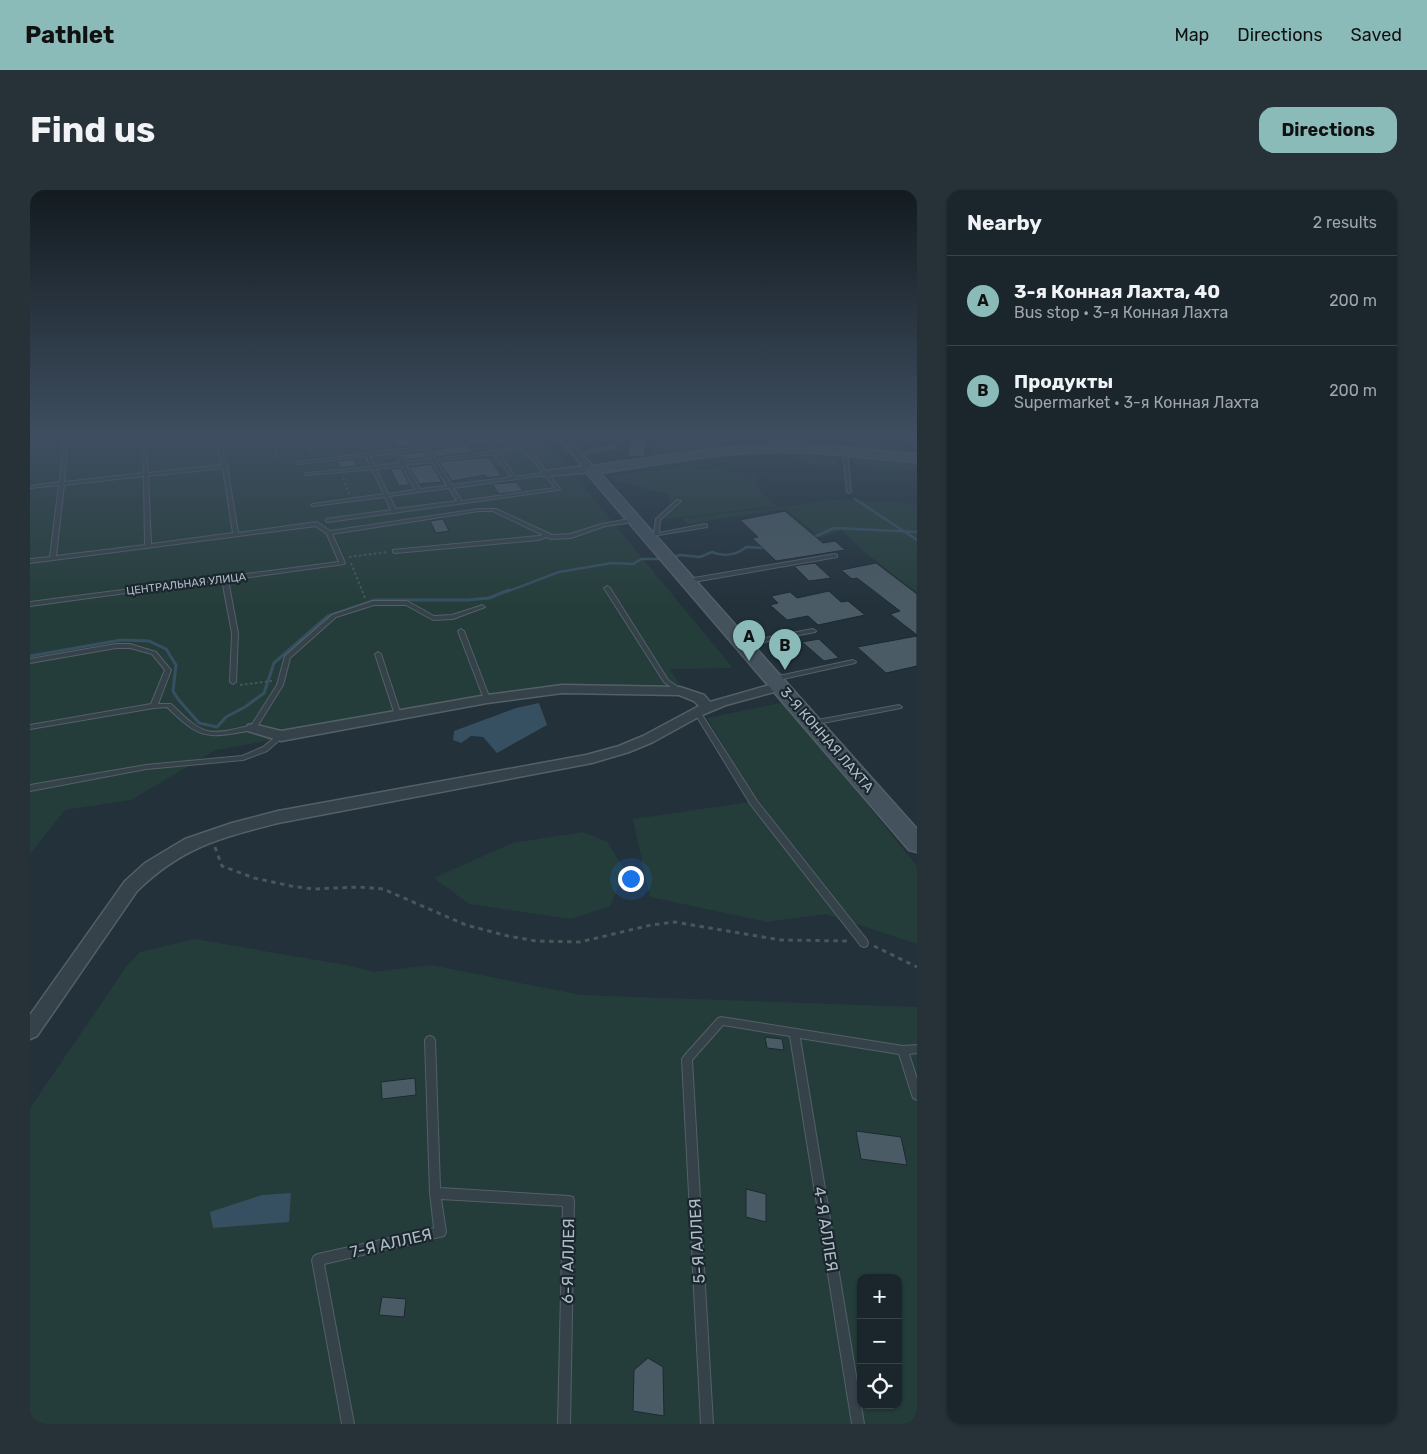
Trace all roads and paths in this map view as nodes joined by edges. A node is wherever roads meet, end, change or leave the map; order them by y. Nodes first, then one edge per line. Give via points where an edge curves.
1 (61, 492) edge
2 (146, 492) edge
3 (229, 492) edge
4 (348, 492) edge
5 (384, 492) edge
6 (414, 492) edge
7 (453, 492) edge
8 (539, 492) edge
9 (609, 492) edge
10 (386, 496) junction
11 (352, 500) junction
12 (679, 501) dead end
13 (460, 502) junction
14 (313, 505) dead end
15 (394, 511) junction
16 (328, 520) dead end
17 (634, 520) junction
18 (705, 526) dead end
19 (329, 533) junction
20 (236, 534) junction
21 (548, 535) junction
22 (652, 535) junction
23 (148, 546) junction
24 (395, 551) joint
25 (835, 556) dead end
26 (53, 558) junction
27 (30, 561) edge
28 (341, 561) junction
29 (225, 580) junction
30 (688, 581) junction
31 (607, 588) dead end
32 (365, 599) dead end
33 (30, 604) edge
34 (482, 607) dead end
35 (812, 631) dead end
36 (461, 632) dead end
37 (744, 644) junction
38 (378, 654) dead end
39 (30, 661) edge
40 (853, 662) dead end
41 (276, 681) dead end
42 (234, 682) joint
43 (777, 682) junction
44 (680, 691) junction
45 (487, 699) junction
46 (154, 706) junction
47 (899, 707) dead end
48 (702, 710) junction
49 (398, 715) junction
50 (812, 723) junction
51 (30, 727) edge
52 (253, 728) junction
53 (281, 736) junction
54 (30, 788) edge
55 (210, 836) junction
56 (917, 844) edge
57 (864, 943) junction
58 (917, 966) edge
59 (34, 1019) edge
60 (794, 1033) junction
61 (430, 1040) dead end
62 (903, 1050) junction
63 (917, 1050) edge
64 (917, 1095) edge
65 (435, 1193) junction
66 (348, 1424) edge
67 (564, 1424) edge
68 (707, 1424) edge
69 (858, 1424) edge

1 - 26 lane
2 - 23 lane
3 - 20 lane
4 - 11 path
5 - 10 lane
6 - 10 lane
7 - 13 lane
8 - 13 lane
9 - 17 main road, 3-Я КОННАЯ ЛАХТА
10 - 11 lane
10 - 15 lane
11 - 14 lane
12 - 22 lane via 658,520
13 - 15 lane
15 - 16 lane
17 - 21 lane via 571,536
17 - 22 main road, 3-Я КОННАЯ ЛАХТА
18 - 22 lane
19 - 20 lane via 318,524
19 - 21 lane via 494,510
19 - 28 lane
20 - 23 lane
21 - 24 lane
22 - 30 main road, 3-Я КОННАЯ ЛАХТА via 666,557
23 - 26 lane
24 - 28 path
25 - 30 lane
26 - 27 lane
28 - 29 lane, ЦЕНТРАЛЬНАЯ УЛИЦА
28 - 32 path via 350,562
29 - 33 lane, ЦЕНТРАЛЬНАЯ УЛИЦА
29 - 42 lane via 235,633
30 - 37 main road, 3-Я КОННАЯ ЛАХТА
31 - 44 lane via 666,681
34 - 52 lane via 454,617 433,618 407,603 373,603 334,616 287,657 280,685
35 - 37 lane
36 - 45 lane
37 - 43 main road, 3-Я КОННАЯ ЛАХТА
38 - 49 lane
39 - 46 lane via 116,646 130,646 154,653 168,670
40 - 43 lane
41 - 42 path via 241,685
43 - 48 street
43 - 50 main road, 3-Я КОННАЯ ЛАХТА
44 - 45 street via 562,689
44 - 48 street via 699,698
45 - 49 street
46 - 51 lane
46 - 52 lane via 169,705 193,729 208,735
47 - 50 lane
48 - 55 street via 624,750 587,760 278,817
48 - 57 lane via 754,803
49 - 53 street
50 - 56 main road, 3-Я КОННАЯ ЛАХТА
52 - 53 street
53 - 54 lane via 265,749 243,758 146,767
55 - 57 path via 222,866 235,873 290,886 385,890 442,916 498,933 550,943 575,943 609,937 666,922 783,941 834,938
55 - 59 street via 170,854 131,886
57 - 58 path via 881,948 905,964
60 - 62 lane
60 - 68 lane, 5-Я АЛЛЕЯ via 721,1021 687,1059
60 - 69 lane, 4-Я АЛЛЕЯ
61 - 65 lane, 7-Я АЛЛЕЯ
62 - 63 lane
62 - 64 lane
65 - 66 lane, 7-Я АЛЛЕЯ via 440,1232 318,1260
65 - 67 lane, 6-Я АЛЛЕЯ via 569,1201

